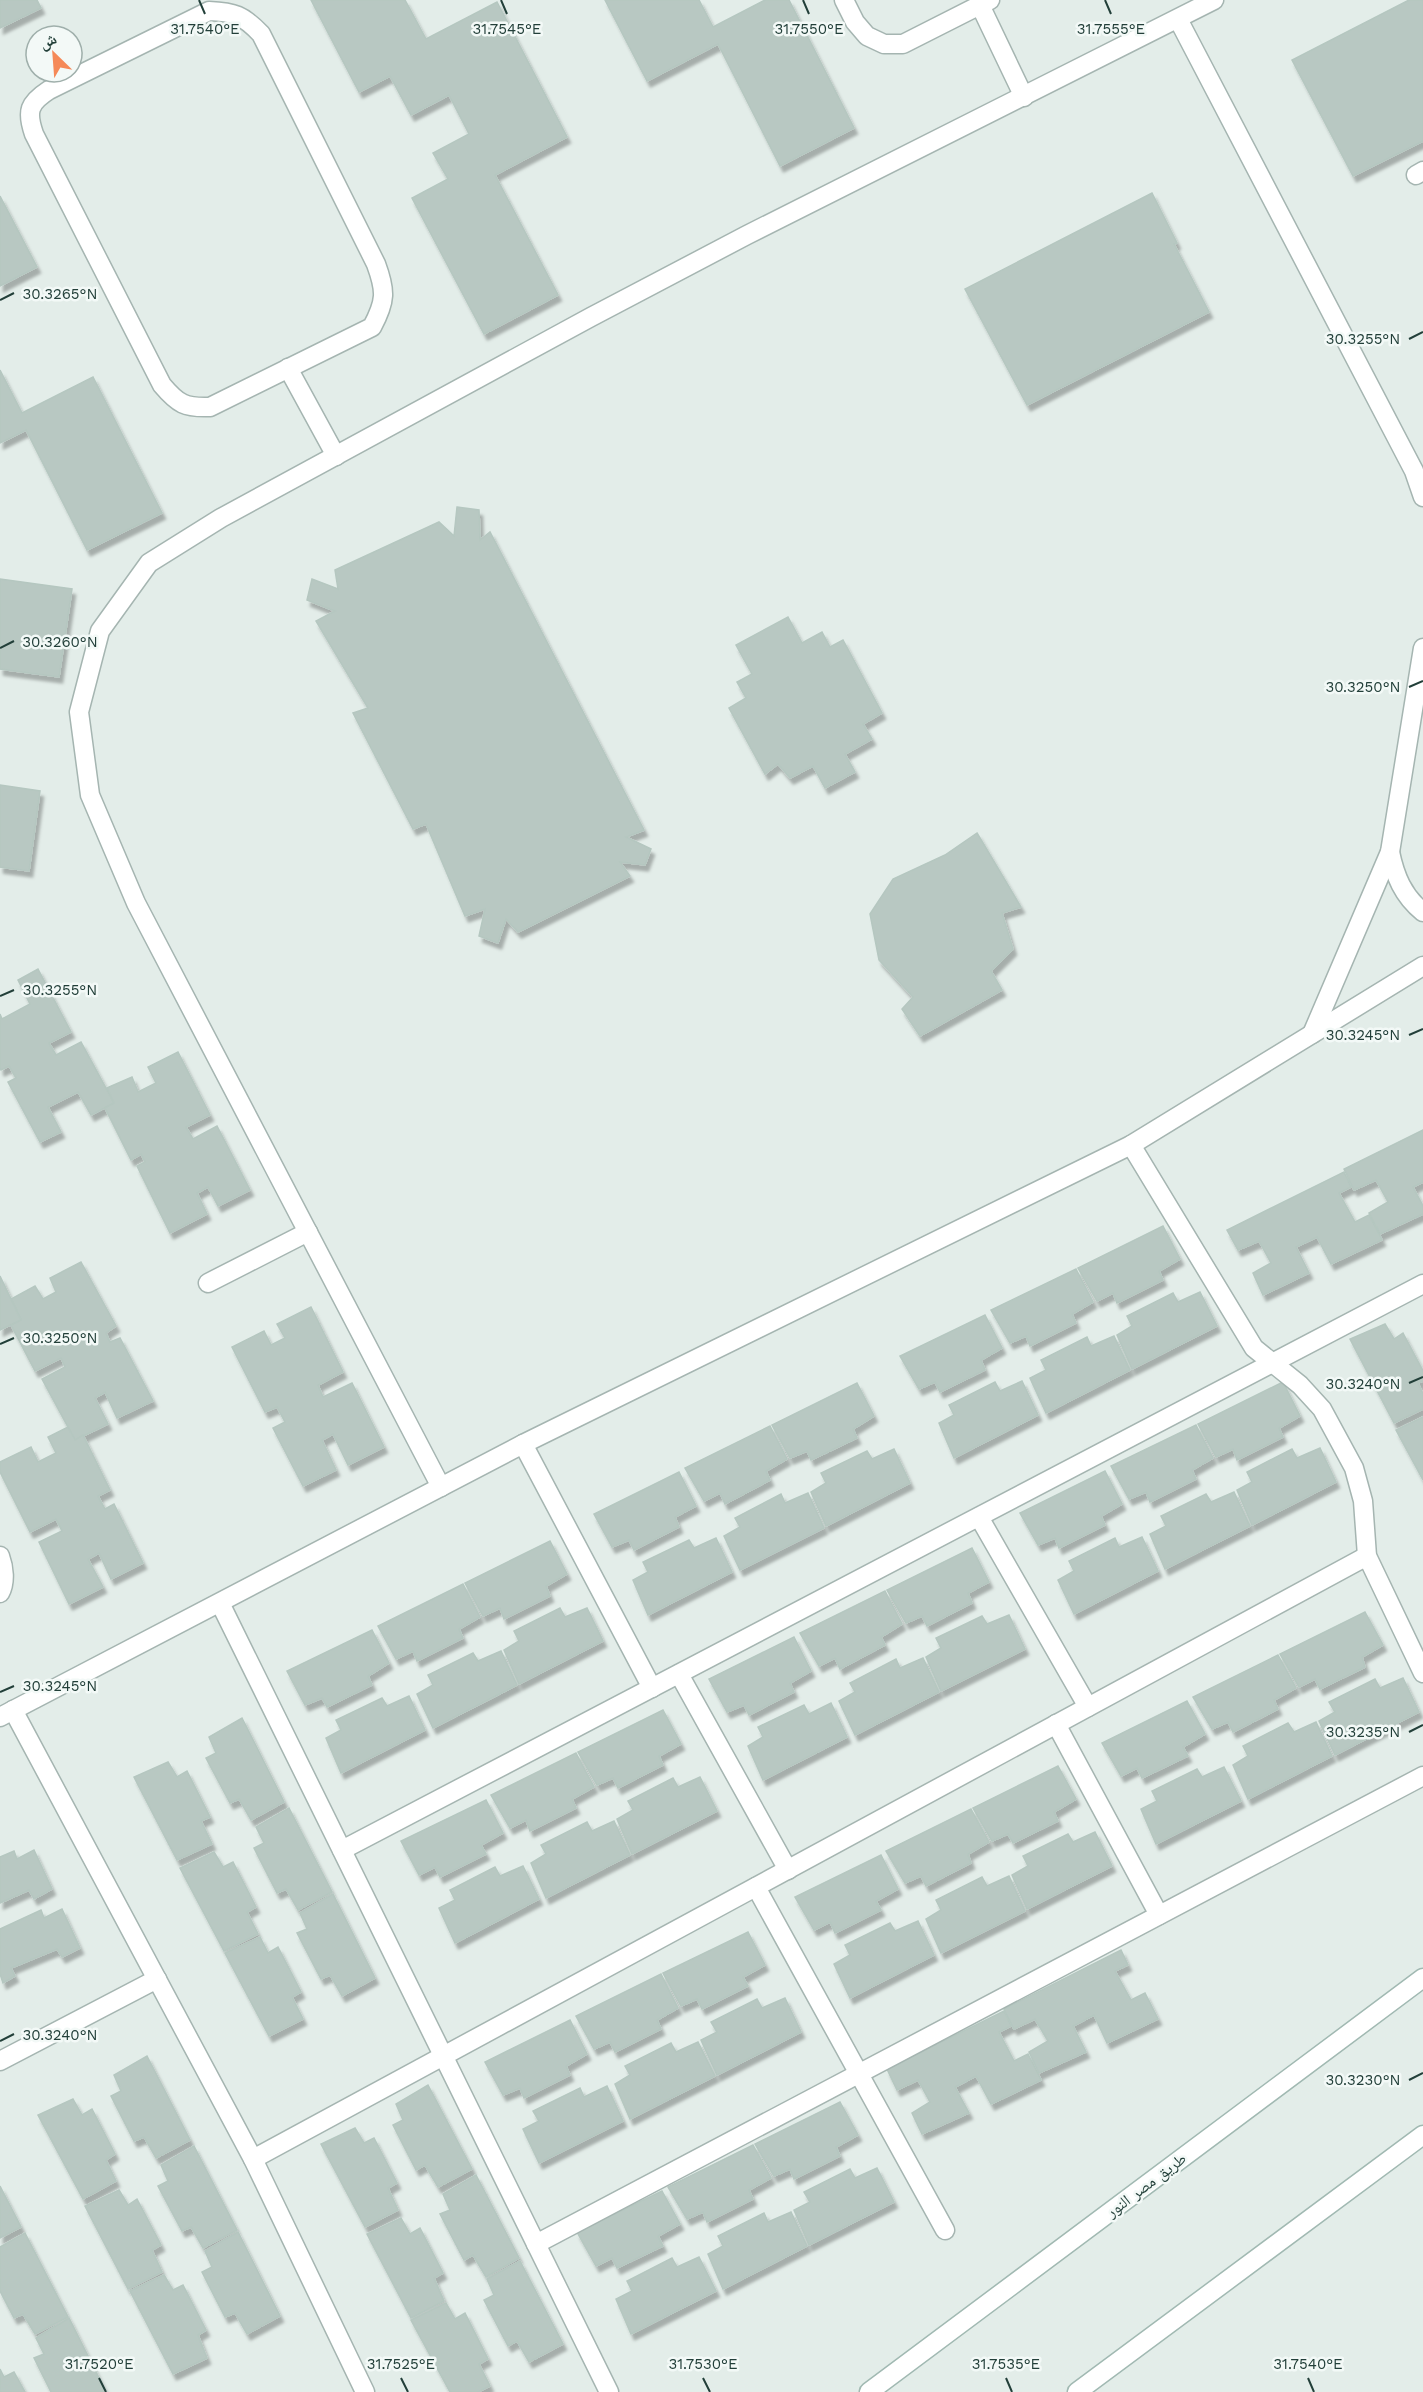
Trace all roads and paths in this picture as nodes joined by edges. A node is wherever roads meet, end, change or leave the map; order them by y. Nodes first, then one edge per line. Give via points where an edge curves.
1 (844, 0) edge
2 (1214, 0) edge
3 (985, 2) edge
4 (1178, 19) junction
5 (1024, 97) junction
6 (288, 368) junction
7 (336, 456) junction
8 (1423, 496) edge
9 (1423, 648) edge
10 (1389, 852) junction
11 (1423, 912) edge
12 (1423, 966) edge
13 (1312, 1034) junction
14 (1131, 1145) junction
15 (308, 1232) junction
16 (208, 1283) dead end
17 (1423, 1284) edge
18 (1272, 1363) junction
19 (523, 1444) junction
20 (441, 1487) junction
21 (979, 1517) junction
22 (0, 1556) edge
23 (1367, 1556) junction
24 (0, 1593) edge
25 (220, 1603) junction
26 (1423, 1673) edge
27 (679, 1674) junction
28 (652, 1688) junction
29 (1088, 1707) junction
30 (7, 1713) edge
31 (1056, 1725) junction
32 (1423, 1776) edge
33 (342, 1850) junction
34 (788, 1870) junction
35 (756, 1887) junction
36 (1158, 1915) junction
37 (1423, 1978) edge
38 (157, 1979) junction
39 (443, 2056) junction
40 (0, 2061) edge
41 (859, 2073) junction
42 (1423, 2136) edge
43 (253, 2159) junction
44 (945, 2230) dead end
45 (536, 2244) junction
46 (365, 2392) edge
47 (609, 2392) edge
48 (869, 2392) edge
49 (1077, 2392) edge

1 - 3 street via 867,36 884,44 903,44
2 - 4 street
3 - 5 street
4 - 5 street
4 - 8 street via 1414,471
5 - 7 street via 736,241
6 - 6 street via 210,407 191,408 174,400 162,385 34,134 28,117 34,100 209,11 229,12 247,20 261,34 384,285 383,307 372,327
6 - 7 street
7 - 15 street via 221,518 149,563 100,630 79,712 90,795 136,903
9 - 10 street
10 - 11 street via 1405,894
10 - 13 street
12 - 13 street
13 - 14 street
14 - 18 street via 1254,1348
14 - 19 street
15 - 16 street
15 - 20 street
17 - 18 street
18 - 21 street
18 - 23 street via 1322,1409 1354,1468 1363,1501
19 - 20 street
19 - 28 street
20 - 25 street
21 - 27 street
21 - 29 street
22 - 24 street via 4,1566
23 - 26 street
23 - 29 street
25 - 30 street
25 - 33 street
27 - 28 street
27 - 34 street
28 - 33 street
29 - 31 street
30 - 38 street
31 - 34 street
31 - 36 street
32 - 36 street
33 - 39 street
34 - 35 street
35 - 39 street
35 - 41 street
36 - 41 street
37 - 48 street, طريق مصر النور
38 - 40 street
38 - 43 street
39 - 43 street
39 - 45 street
41 - 44 street
41 - 45 street
42 - 49 street
43 - 46 street
45 - 47 street

